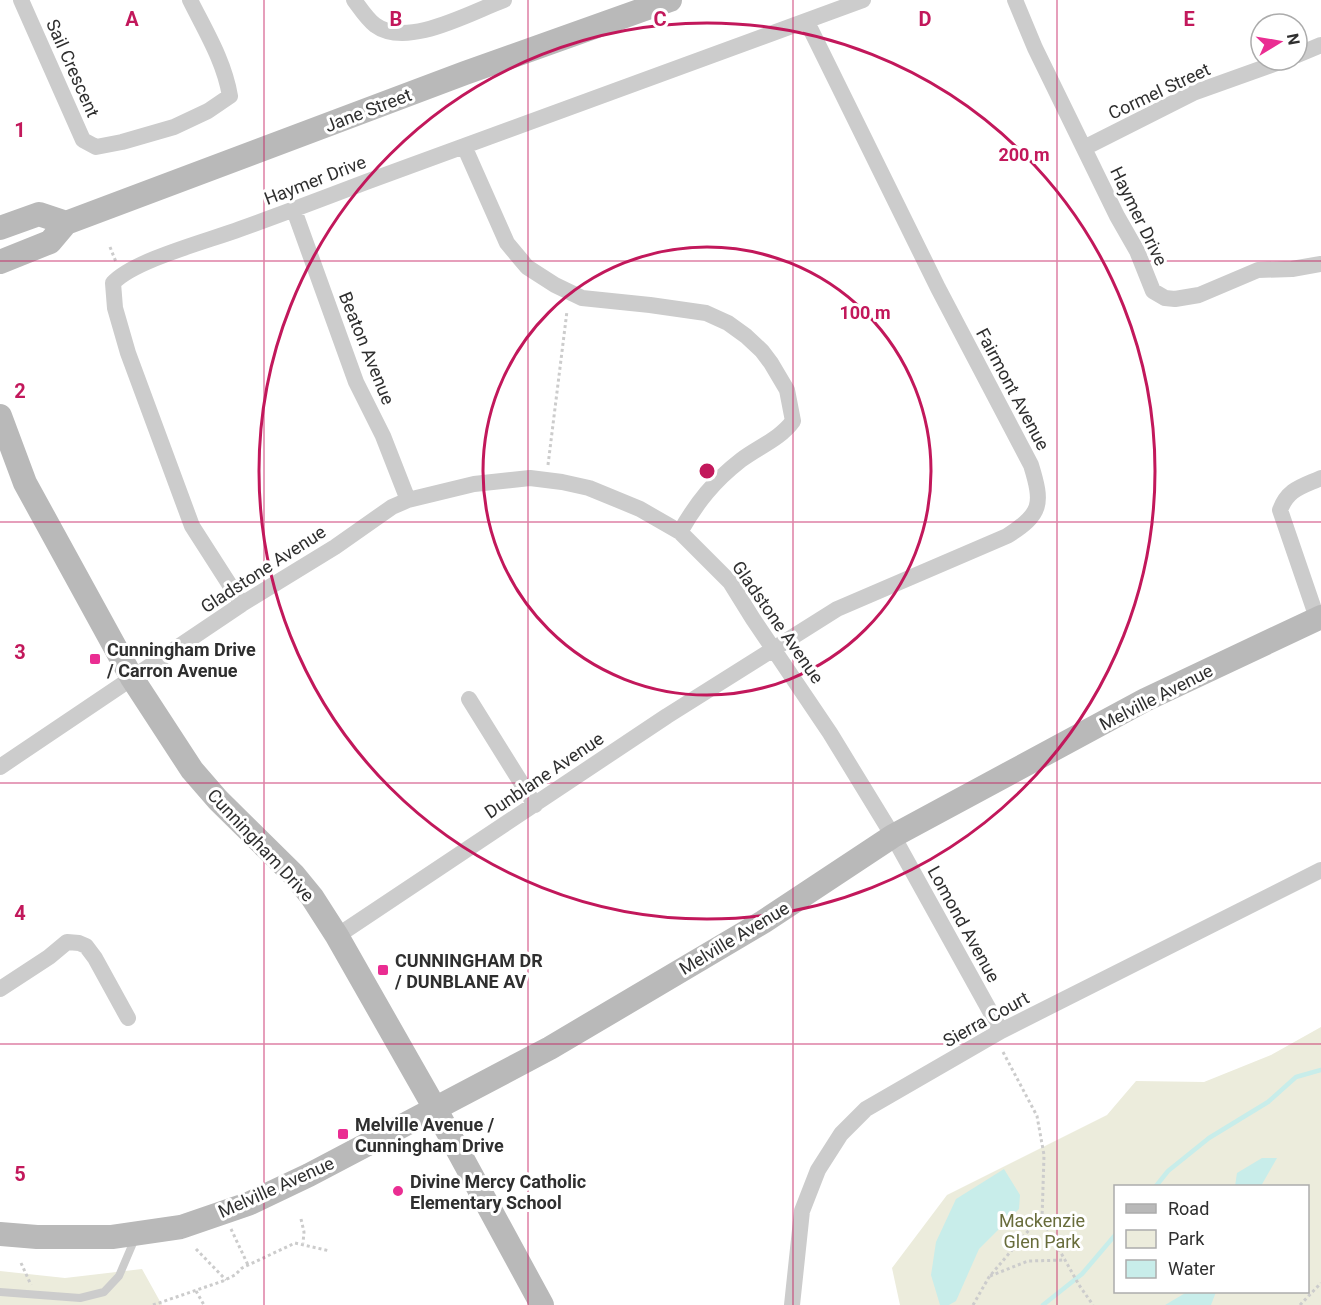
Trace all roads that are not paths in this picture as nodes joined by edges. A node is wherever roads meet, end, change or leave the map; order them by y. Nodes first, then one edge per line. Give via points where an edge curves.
1 (21, 0) edge
2 (190, 0) edge
3 (354, 0) edge
4 (504, 0) edge
5 (670, 0) edge
6 (863, 0) edge
7 (1015, 0) edge
8 (807, 22) junction
9 (1252, 72) edge
10 (464, 146) junction
11 (1084, 148) junction
12 (294, 210) junction
13 (66, 223) junction
14 (0, 228) edge
15 (0, 262) edge
16 (1321, 264) edge
17 (0, 416) edge
18 (1321, 478) edge
19 (408, 500) junction
20 (680, 532) junction
21 (242, 604) junction
22 (1319, 617) edge
23 (774, 650) junction
24 (132, 678) junction
25 (468, 699) dead end
26 (0, 767) edge
27 (535, 805) junction
28 (893, 836) junction
29 (1321, 870) edge
30 (337, 936) junction
31 (0, 989) edge
32 (128, 1018) dead end
33 (1000, 1031) junction
34 (436, 1110) junction
35 (0, 1233) edge
36 (138, 1233) junction
37 (0, 1292) edge
38 (542, 1305) edge
39 (792, 1305) edge

1 - 2 street, Sail Crescent via 83,140 96,147 174,126 230,96 214,44
3 - 4 street via 375,25 392,33 422,31
5 - 13 street, Jane Street
6 - 8 street, Haymer Drive
7 - 11 street, Haymer Drive
8 - 10 street, Haymer Drive
8 - 23 street, Fairmont Avenue via 938,288 1031,465 1038,494 1036,510 1027,523 1007,536 837,609
9 - 11 street, Cormel Street via 1193,93
10 - 12 street, Haymer Drive
10 - 20 street via 507,243 527,267 582,298 706,313 746,336 781,377 793,421 786,431 721,477 698,501
11 - 16 street, Haymer Drive via 1153,291 1165,298 1199,295 1258,270
12 - 19 street, Beaton Avenue via 356,382
12 - 21 street, Haymer Drive via 152,260 120,275 113,283 115,308 128,353 192,526
13 - 14 street via 39,214
13 - 15 street, Jane Street via 50,242
17 - 24 street, Cunningham Drive via 25,483
18 - 22 street via 1295,489 1280,510
19 - 20 street, Gladstone Avenue via 474,484 530,478 589,489 640,509
19 - 21 street, Gladstone Avenue
20 - 23 street, Gladstone Avenue via 730,582
21 - 24 street, Gladstone Avenue
22 - 28 street, Melville Avenue via 1145,700
23 - 27 street, Dunblane Avenue
23 - 28 street, Gladstone Avenue
24 - 26 street, Gladstone Avenue
24 - 30 street, Cunningham Drive via 192,770 294,875
25 - 27 street
27 - 30 street, Dunblane Avenue
28 - 33 street, Lomond Avenue
28 - 34 street, Melville Avenue via 763,922 550,1048
29 - 33 street, Sierra Court
30 - 34 street, Cunningham Drive
31 - 32 street via 67,942 79,943 95,958
33 - 39 street, Sierra Court via 866,1109 841,1134 818,1170 802,1211
34 - 36 street, Melville Avenue via 248,1204 181,1227
34 - 38 street, Cunningham Drive
35 - 36 street, Melville Avenue via 37,1237
36 - 37 lane via 119,1276 104,1292 80,1298

